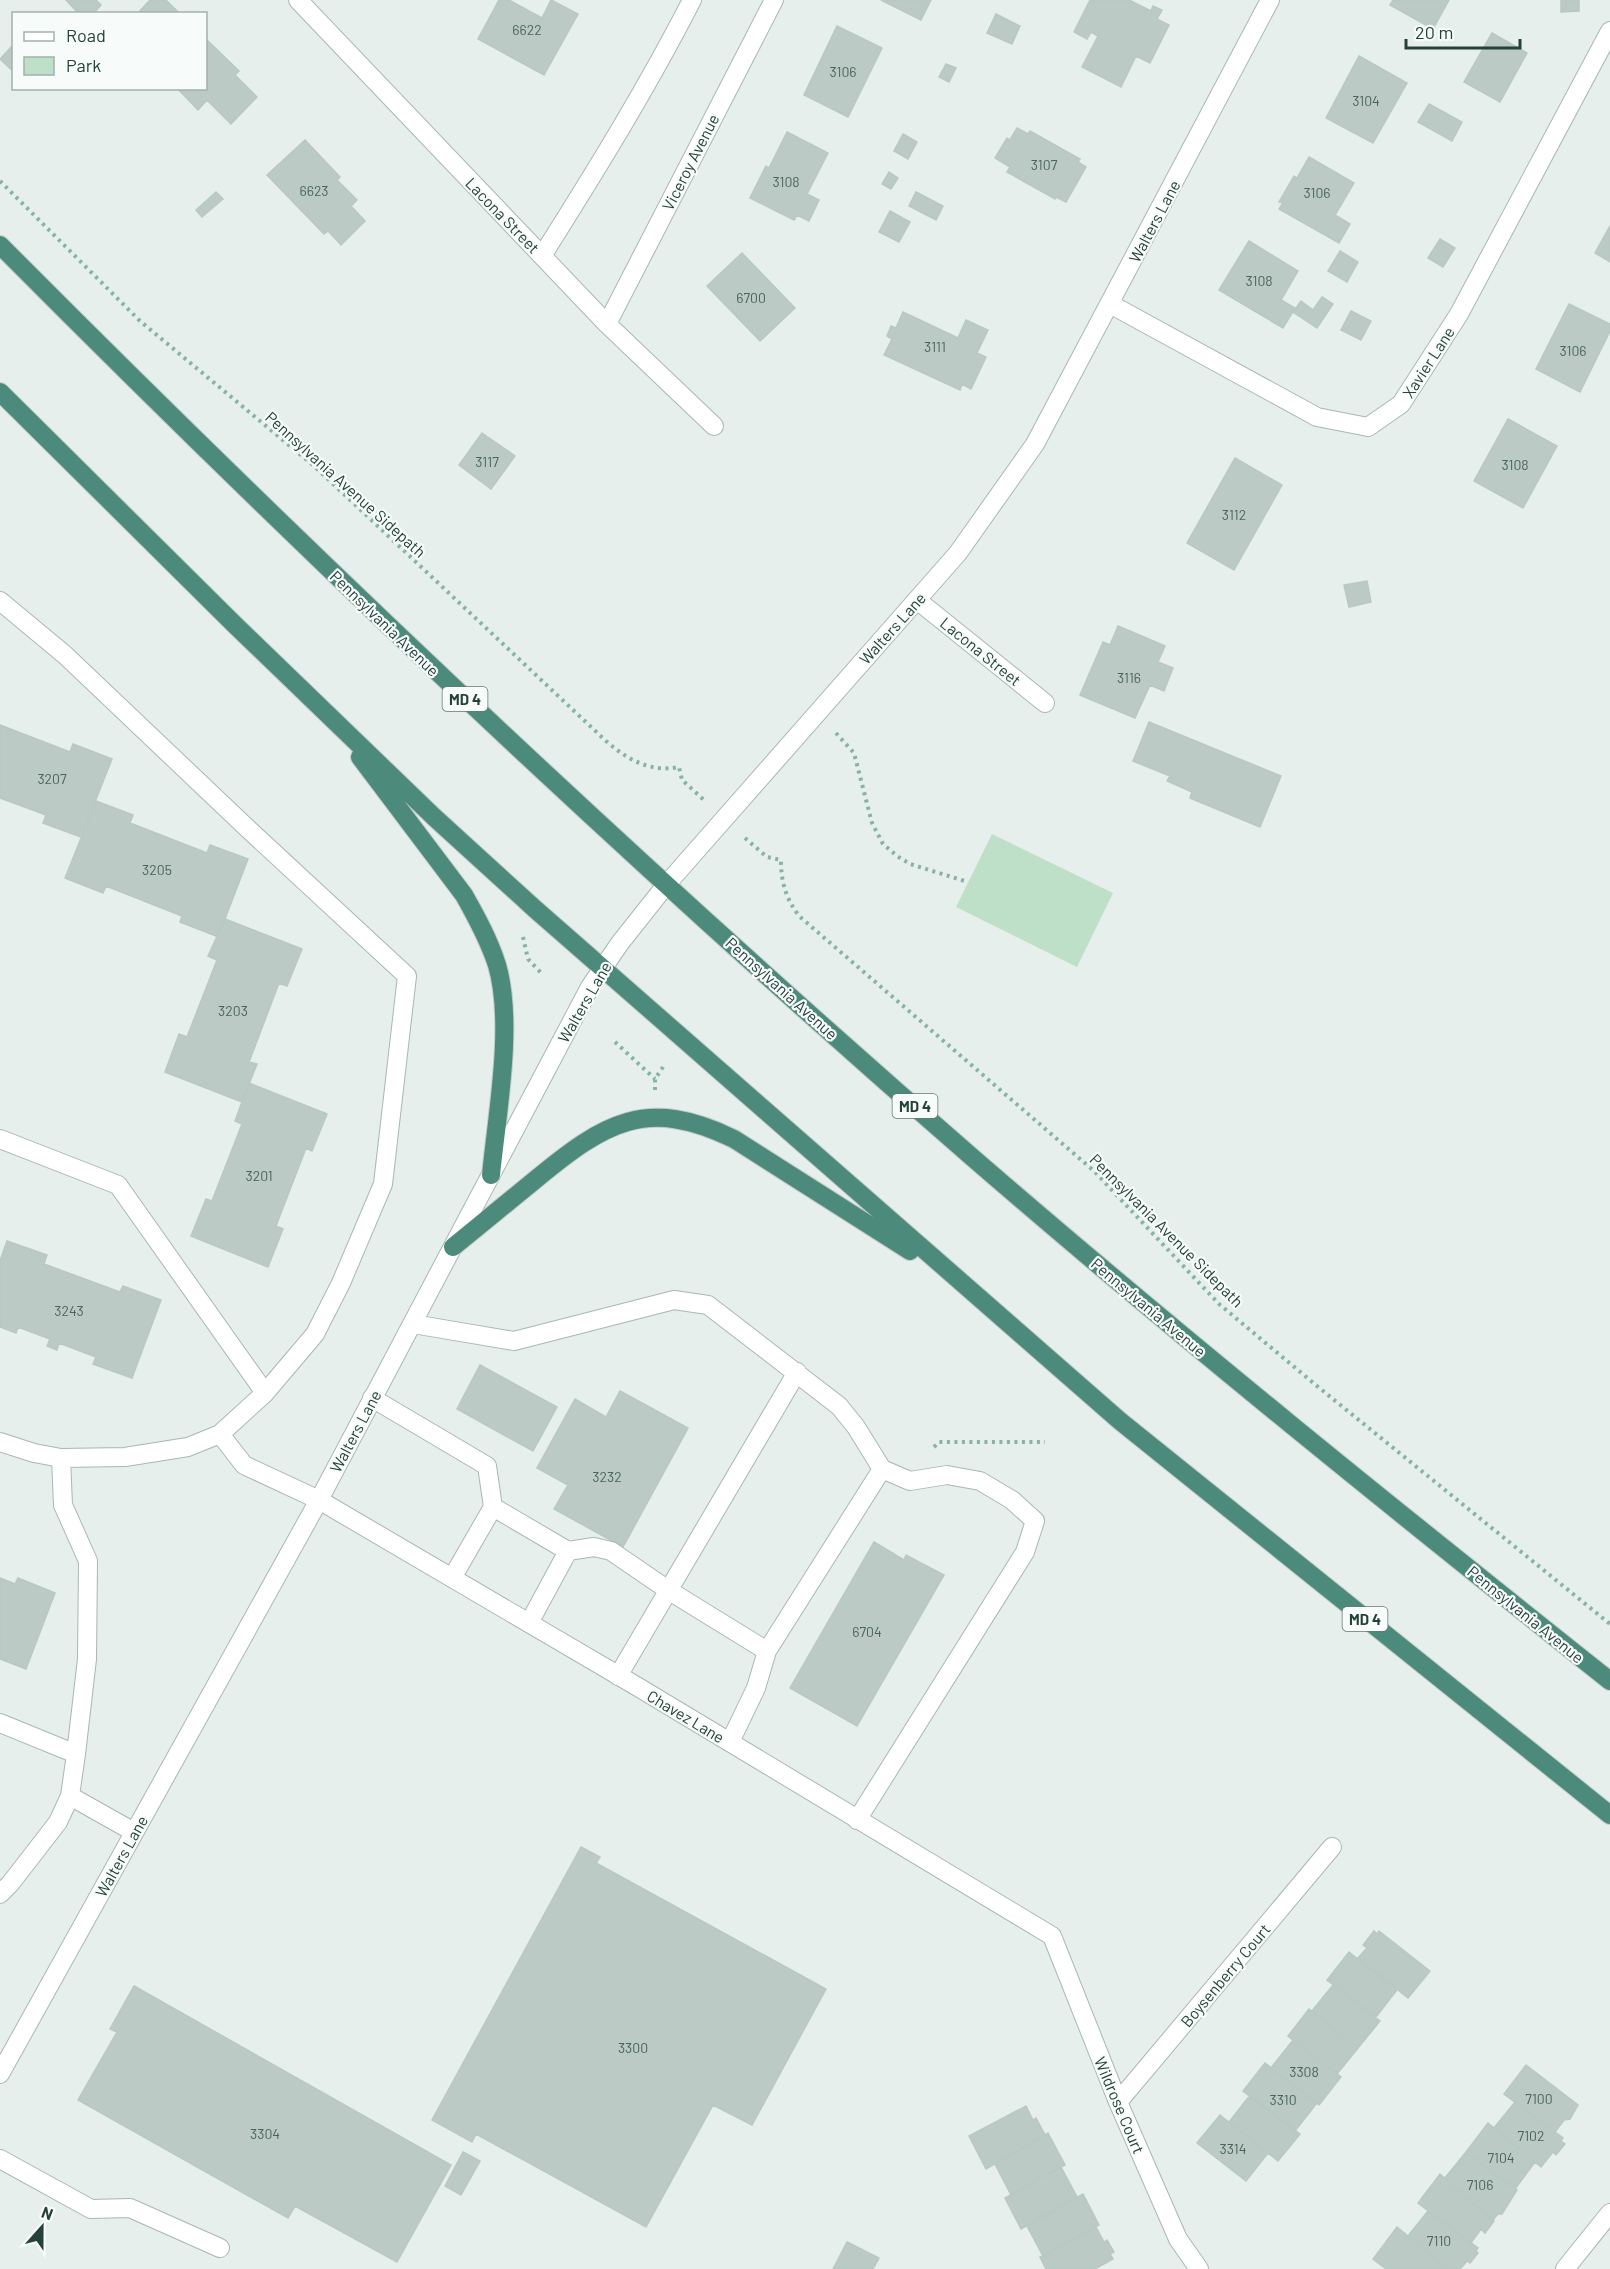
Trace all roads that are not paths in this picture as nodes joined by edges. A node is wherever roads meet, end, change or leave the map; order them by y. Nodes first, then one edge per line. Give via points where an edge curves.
1 (298, 0) edge
2 (692, 0) edge
3 (774, 0) edge
4 (1270, 0) edge
5 (1610, 31) edge
6 (0, 245) edge
7 (542, 256) junction
8 (1110, 304) junction
9 (607, 324) junction
10 (0, 392) edge
11 (714, 426) dead end
12 (917, 600) junction
13 (0, 601) edge
14 (1045, 702) dead end
15 (325, 710) junction
16 (666, 885) junction
17 (602, 968) junction
18 (0, 1139) edge
19 (491, 1175) junction
20 (453, 1247) junction
21 (959, 1282) junction
22 (413, 1324) junction
23 (797, 1372) junction
24 (265, 1393) junction
25 (372, 1398) junction
26 (220, 1434) junction
27 (0, 1442) edge
28 (61, 1458) junction
29 (882, 1469) junction
30 (319, 1500) junction
31 (493, 1507) junction
32 (568, 1551) junction
33 (452, 1578) junction
34 (668, 1590) junction
35 (529, 1623) junction
36 (767, 1651) junction
37 (618, 1676) junction
38 (1610, 1681) edge
39 (0, 1723) edge
40 (730, 1742) junction
41 (76, 1754) junction
42 (70, 1796) junction
43 (1610, 1815) edge
44 (857, 1820) junction
45 (134, 1832) junction
46 (1332, 1847) dead end
47 (0, 1894) edge
48 (1052, 1936) joint
49 (0, 2074) edge
50 (1118, 2102) junction
51 (0, 2159) edge
52 (1610, 2213) edge
53 (220, 2248) dead end
54 (1199, 2269) edge
55 (1565, 2269) edge

1 - 7 street, Lacona Street
2 - 7 street
3 - 9 street, Viceroy Avenue
4 - 8 street, Walters Lane
5 - 8 street, Xavier Lane via 1459,314 1401,404 1368,427 1317,417
6 - 16 highway, Pennsylvania Avenue / MD 4 via 275,518
7 - 9 street, Lacona Street
8 - 12 street, Walters Lane via 1035,444 958,553
9 - 11 street, Lacona Street
10 - 15 highway, MD 4
12 - 14 street, Lacona Street
12 - 16 street, Walters Lane
13 - 24 street via 65,655 407,976 382,1184 315,1334
15 - 17 highway, MD 4 via 434,817
15 - 19 highway via 464,896 490,945 498,968 504,1023
16 - 17 street, Walters Lane
16 - 38 highway, Pennsylvania Avenue / MD 4 via 1065,1236 1274,1411
17 - 19 street, Walters Lane
17 - 21 highway, MD 4
18 - 24 street via 118,1185
19 - 20 street, Walters Lane
20 - 21 highway via 586,1140 631,1121 656,1117 709,1126 734,1139
20 - 22 street, Walters Lane
21 - 43 highway, MD 4 via 1120,1421
22 - 23 street via 514,1341 674,1300 708,1305
22 - 25 street, Walters Lane
23 - 29 street via 839,1406
23 - 34 street
24 - 26 street
25 - 30 street, Walters Lane
25 - 31 street via 487,1466
26 - 28 street via 188,1447 136,1455
26 - 30 street, Chavez Lane via 244,1464
27 - 28 street
28 - 41 street via 63,1505 88,1561 87,1659
29 - 36 street
29 - 44 street via 910,1481 947,1475 980,1481 1012,1500 1035,1521 1025,1552
30 - 33 street, Chavez Lane
30 - 45 street, Walters Lane
31 - 32 street
31 - 33 street
32 - 34 street via 594,1547 611,1551
32 - 35 street
33 - 35 street, Chavez Lane
34 - 36 street
34 - 37 street
35 - 37 street, Chavez Lane
36 - 40 street via 756,1688
37 - 40 street, Chavez Lane
39 - 41 street
40 - 44 street, Chavez Lane
41 - 42 street
42 - 45 street
42 - 47 street via 58,1822
44 - 48 street, Chavez Lane
45 - 49 street, Walters Lane
46 - 50 street, Boysenberry Court
48 - 50 street, Wildrose Court
50 - 54 street, Wildrose Court via 1178,2239
51 - 53 street via 92,2209 130,2208
52 - 55 street

